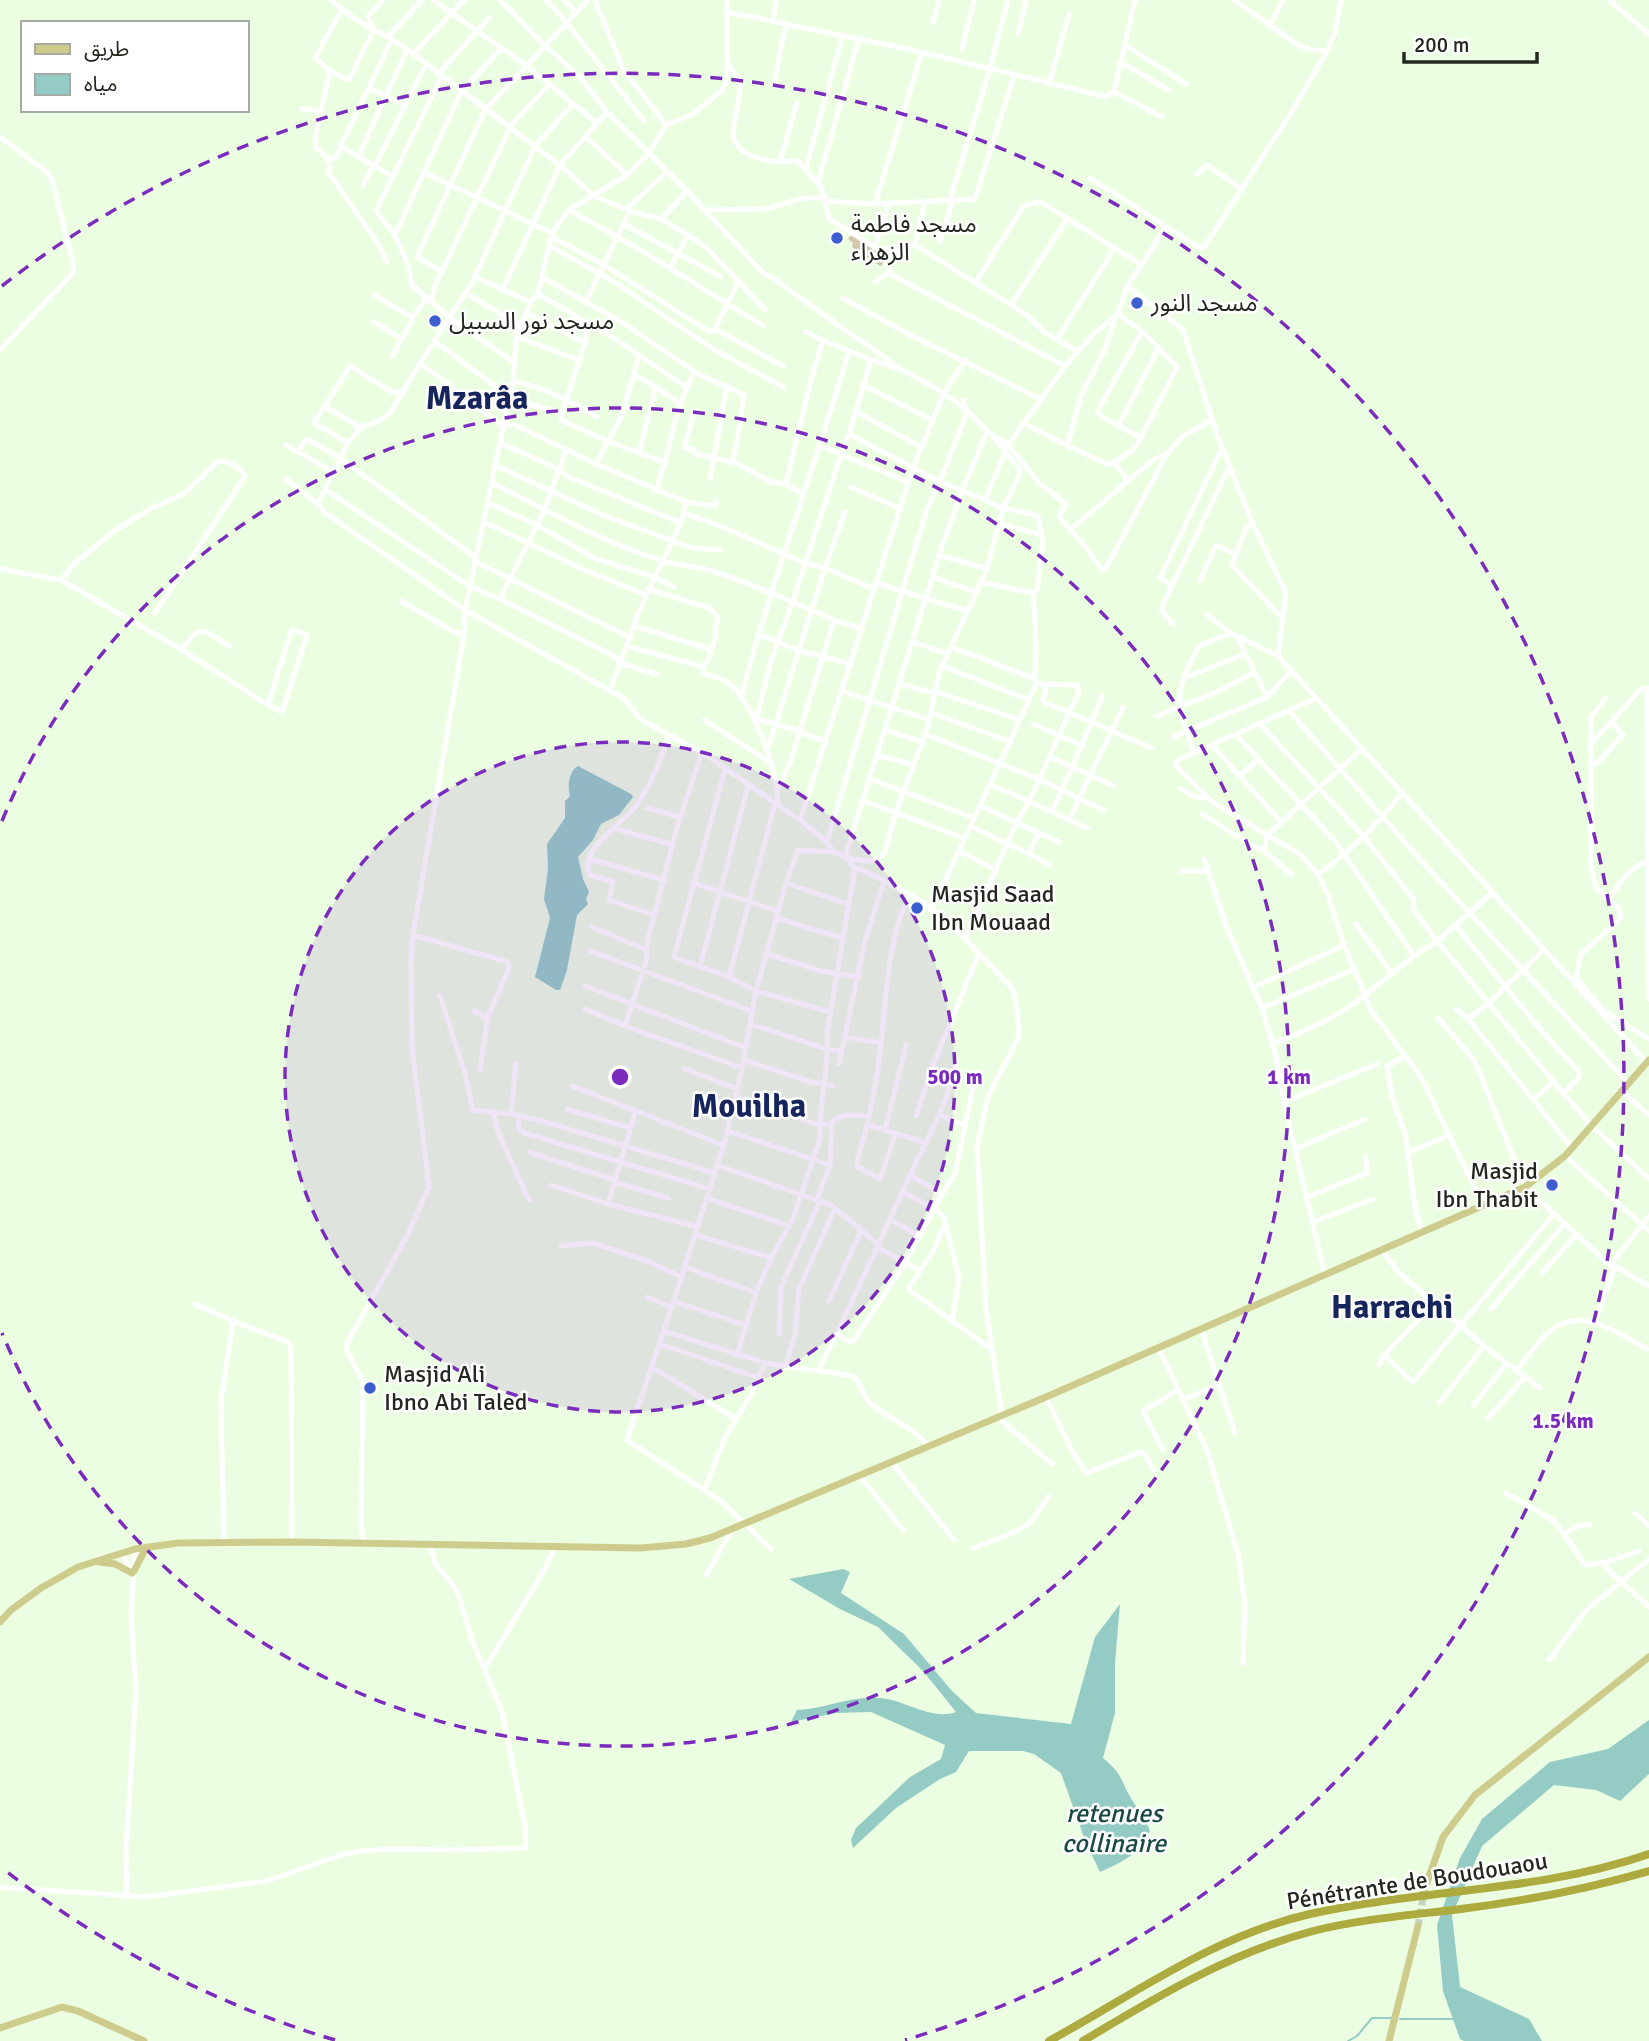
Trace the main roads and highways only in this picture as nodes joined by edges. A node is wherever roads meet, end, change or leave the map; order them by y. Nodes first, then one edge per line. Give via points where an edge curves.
1 (1648, 1061) edge
2 (146, 1548) junction
3 (95, 1562) junction
4 (0, 1622) edge
5 (1649, 1657) edge
6 (1649, 1854) edge
7 (1649, 1871) edge
8 (1424, 1891) tunnel mouth
9 (1418, 1926) tunnel mouth
10 (0, 2028) edge
11 (144, 2041) edge
12 (1049, 2041) edge
13 (1083, 2041) edge
14 (1389, 2041) edge

1 - 2 main road via 1565,1156 1525,1187 710,1538 641,1548 292,1542
2 - 3 main road
2 - 3 main road via 133,1574 115,1564
3 - 4 main road via 41,1588
5 - 8 main road via 1475,1795 1443,1837
6 - 12 highway, Pénétrante de Boudouaou via 1568,1876 1413,1896 1311,1914 1249,1932 1139,1987
7 - 13 highway, Pénétrante de Boudouaou via 1532,1898 1315,1931 1258,1948
9 - 14 main road
10 - 11 main road via 62,2007

